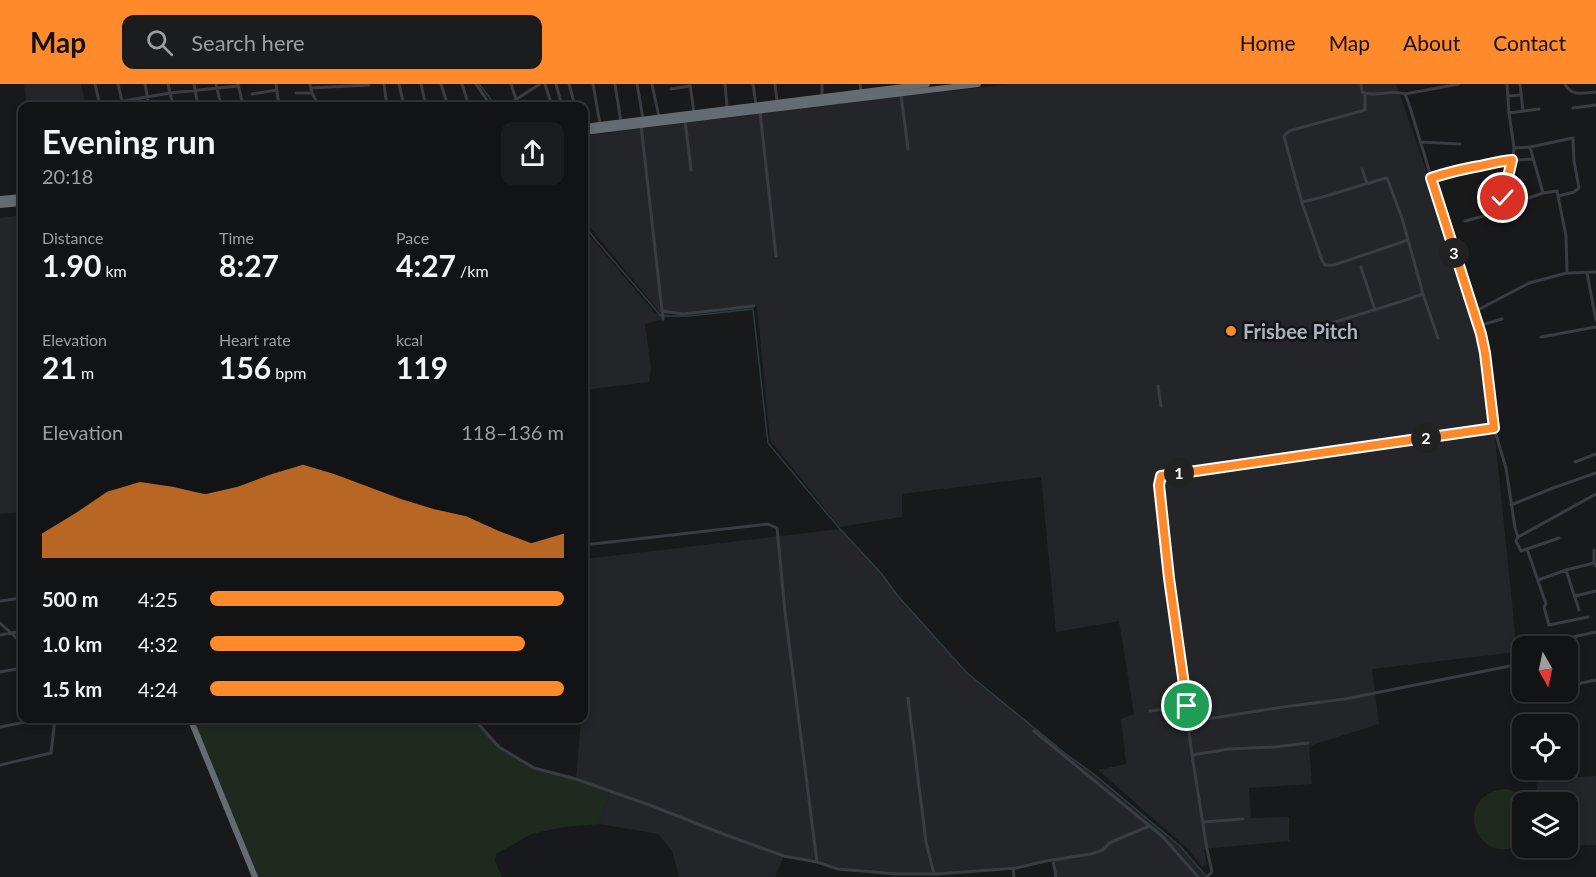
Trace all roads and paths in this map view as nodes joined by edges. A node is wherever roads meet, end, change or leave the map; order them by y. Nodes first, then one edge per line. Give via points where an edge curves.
1 (95, 84) edge
2 (118, 84) edge
3 (145, 84) edge
4 (168, 84) edge
5 (194, 84) edge
6 (216, 84) edge
7 (276, 84) edge
8 (384, 84) edge
9 (399, 84) edge
10 (421, 84) edge
11 (441, 84) edge
12 (462, 84) edge
13 (476, 84) edge
14 (511, 84) edge
15 (540, 84) edge
16 (545, 84) edge
17 (556, 84) edge
18 (569, 84) edge
19 (593, 84) edge
20 (615, 84) edge
21 (637, 84) edge
22 (652, 84) edge
23 (725, 84) edge
24 (753, 84) edge
25 (775, 84) edge
26 (822, 84) edge
27 (860, 84) edge
28 (927, 84) edge
29 (978, 84) edge
30 (1361, 84) edge
31 (1459, 84) edge
32 (1507, 84) edge
33 (1520, 84) edge
34 (1565, 84) edge
35 (238, 85) edge
36 (369, 85) edge
37 (690, 85) edge
38 (310, 86) edge
39 (881, 87) edge
40 (217, 89) junction
41 (671, 89) dead end
42 (277, 90) junction
43 (901, 90) junction
44 (195, 91) junction
45 (861, 92) junction
46 (1596, 92) edge
47 (170, 93) junction
48 (296, 93) dead end
49 (312, 93) junction
50 (1365, 93) junction
51 (252, 94) dead end
52 (1405, 94) junction
53 (1521, 95) junction
54 (147, 96) junction
55 (1508, 96) junction
56 (822, 97) junction
57 (516, 99) junction
58 (122, 100) junction
59 (99, 102) edge
60 (115, 102) edge
61 (148, 102) edge
62 (172, 102) edge
63 (197, 102) edge
64 (220, 102) edge
65 (242, 102) edge
66 (278, 102) edge
67 (317, 102) edge
68 (386, 102) edge
69 (403, 102) edge
70 (425, 102) edge
71 (446, 102) edge
72 (468, 102) edge
73 (488, 102) edge
74 (513, 102) edge
75 (551, 102) edge
76 (561, 102) edge
77 (574, 102) edge
78 (778, 103) junction
79 (1596, 105) edge
80 (758, 108) junction
81 (1573, 108) dead end
82 (727, 109) junction
83 (1539, 109) dead end
84 (1523, 111) junction
85 (694, 113) junction
86 (1509, 113) junction
87 (659, 117) junction
88 (685, 120) junction
89 (621, 122) junction
90 (641, 122) junction
91 (600, 125) junction
92 (588, 126) edge
93 (588, 131) edge
94 (1420, 142) junction
95 (1460, 144) dead end
96 (1530, 147) junction
97 (1514, 148) junction
98 (908, 149) dead end
99 (1533, 159) junction
100 (1512, 160) junction
101 (1362, 169) dead end
102 (691, 170) dead end
103 (1431, 178) junction
104 (1367, 183) junction
105 (1543, 193) junction
106 (1559, 196) junction
107 (18, 197) edge
108 (0, 199) edge
109 (1302, 202) junction
110 (18, 204) edge
111 (0, 206) edge
112 (1506, 206) junction
113 (1466, 221) dead end
114 (1408, 240) junction
115 (776, 256) dead end
116 (1361, 267) dead end
117 (1596, 272) edge
118 (1567, 273) junction
119 (1587, 273) junction
120 (1423, 294) junction
121 (1594, 301) edge
122 (754, 306) dead end
123 (1375, 310) junction
124 (662, 311) junction
125 (1474, 312) junction
126 (663, 319) dead end
127 (1502, 319) dead end
128 (1596, 320) edge
129 (1332, 323) dead end
130 (1478, 326) junction
131 (1596, 327) edge
132 (1541, 337) dead end
133 (1438, 338) dead end
134 (1158, 386) dead end
135 (1161, 406) dead end
136 (1494, 428) junction
137 (1596, 454) edge
138 (1575, 462) dead end
139 (1596, 473) edge
140 (1596, 494) edge
141 (1511, 505) junction
142 (1518, 537) junction
143 (1559, 538) dead end
144 (588, 545) edge
145 (1527, 549) junction
146 (1594, 550) dead end
147 (1595, 564) edge
148 (1566, 570) junction
149 (1538, 580) junction
150 (1596, 591) edge
151 (1575, 596) junction
152 (18, 599) edge
153 (0, 601) edge
154 (1579, 610) dead end
155 (1588, 617) dead end
156 (0, 622) edge
157 (18, 632) edge
158 (1596, 632) edge
159 (12, 633) junction
160 (0, 635) edge
161 (1578, 636) edge
162 (18, 639) edge
163 (1512, 666) edge
164 (18, 669) edge
165 (0, 672) edge
166 (1596, 680) edge
167 (1578, 684) edge
168 (908, 698) dead end
169 (1187, 706) junction
170 (1150, 711) dead end
171 (1188, 722) junction
172 (21, 723) edge
173 (55, 723) edge
174 (192, 723) edge
175 (478, 723) edge
176 (0, 727) edge
177 (1034, 731) dead end
178 (1308, 743) dead end
179 (1192, 755) junction
180 (0, 765) edge
181 (1244, 819) dead end
182 (1203, 822) junction
183 (1149, 826) junction
184 (1053, 860) junction
185 (817, 862) junction
186 (1013, 868) junction
187 (982, 870) junction
188 (934, 874) junction
189 (898, 876) edge
190 (255, 877) edge
191 (982, 877) edge
192 (1014, 877) edge
193 (1056, 877) edge
194 (1198, 877) edge
195 (1207, 877) edge

1 - 59 street
2 - 58 street
3 - 54 street
4 - 47 street
5 - 44 street
6 - 40 street
7 - 42 street
8 - 68 street
9 - 69 street
10 - 70 street
11 - 71 street
12 - 72 street
13 - 73 street
14 - 57 street
15 - 57 street
16 - 75 street
17 - 76 street
18 - 77 street
19 - 91 street
20 - 89 street
21 - 90 street
22 - 87 street
23 - 82 street
24 - 80 street
25 - 78 street
26 - 56 street
27 - 45 street
28 - 43 highway
29 - 43 highway
30 - 50 street
31 - 52 street
32 - 55 street
33 - 53 street
34 - 46 street via 1577,94
35 - 40 street
35 - 65 street
36 - 38 street
37 - 41 street
37 - 85 street
38 - 49 street
39 - 43 highway
39 - 45 highway
40 - 44 street
40 - 64 street
42 - 51 street
42 - 66 street
43 - 80 highway
43 - 98 street
44 - 47 street
44 - 63 street
45 - 56 highway
47 - 54 street
47 - 62 street
48 - 49 street
49 - 67 street
50 - 52 street
50 - 109 street via 1365,110 1289,131 1284,136
52 - 94 street
53 - 55 street
53 - 84 street
54 - 58 street
54 - 61 street
55 - 86 street
56 - 78 highway
57 - 74 street
58 - 60 street
78 - 80 highway
79 - 81 street
80 - 82 highway
80 - 88 highway
80 - 115 street
82 - 85 highway
83 - 84 street
84 - 86 street
85 - 87 highway
86 - 97 street
87 - 90 highway
88 - 90 highway
88 - 102 street
89 - 90 highway
89 - 91 highway
90 - 93 highway
90 - 124 street
91 - 92 highway
94 - 95 street
94 - 103 street
96 - 97 street
96 - 99 street
96 - 106 street via 1573,138 1579,188
97 - 100 street
99 - 100 street
99 - 105 street
100 - 103 street
100 - 112 street via 1503,198
101 - 104 street
103 - 125 street
104 - 109 street
104 - 114 street via 1388,178
105 - 106 street via 1557,191
105 - 112 street
106 - 118 street
107 - 108 highway
109 - 114 street via 1326,265
110 - 111 highway
112 - 113 street
114 - 120 street
116 - 123 street
117 - 119 street
118 - 119 street
118 - 125 street via 1529,283
119 - 121 street
120 - 123 street
120 - 133 street
121 - 128 street
122 - 124 street via 683,314
123 - 129 street
124 - 126 street
125 - 130 street
127 - 130 street
130 - 136 street
131 - 132 street
134 - 135 street
136 - 141 street via 1506,468
136 - 169 street via 1161,476 1169,578
137 - 138 street
139 - 141 street
140 - 142 street
141 - 142 street
142 - 145 street via 1521,550
143 - 145 street
144 - 185 street via 768,524 777,528
145 - 149 street
146 - 147 street
147 - 148 street
148 - 149 street
148 - 151 street
149 - 155 street via 1549,625
150 - 151 street
151 - 154 street
152 - 153 street
156 - 159 street
157 - 159 street
158 - 161 street
159 - 160 street
159 - 162 street
163 - 171 street via 1345,699
164 - 165 street
166 - 167 street
168 - 188 street via 926,842
169 - 170 street
169 - 171 street
171 - 179 street
172 - 176 street
173 - 180 street via 51,753
174 - 190 highway
175 - 185 street via 500,747 534,768 576,779 784,856
177 - 183 street
178 - 179 street
179 - 182 street
181 - 182 street
182 - 195 street via 1212,872
183 - 184 street via 1109,843 1103,850
183 - 194 street
184 - 186 street
184 - 193 street
185 - 189 street via 838,869
186 - 187 street
186 - 192 street
187 - 188 street
187 - 191 street
188 - 189 street

